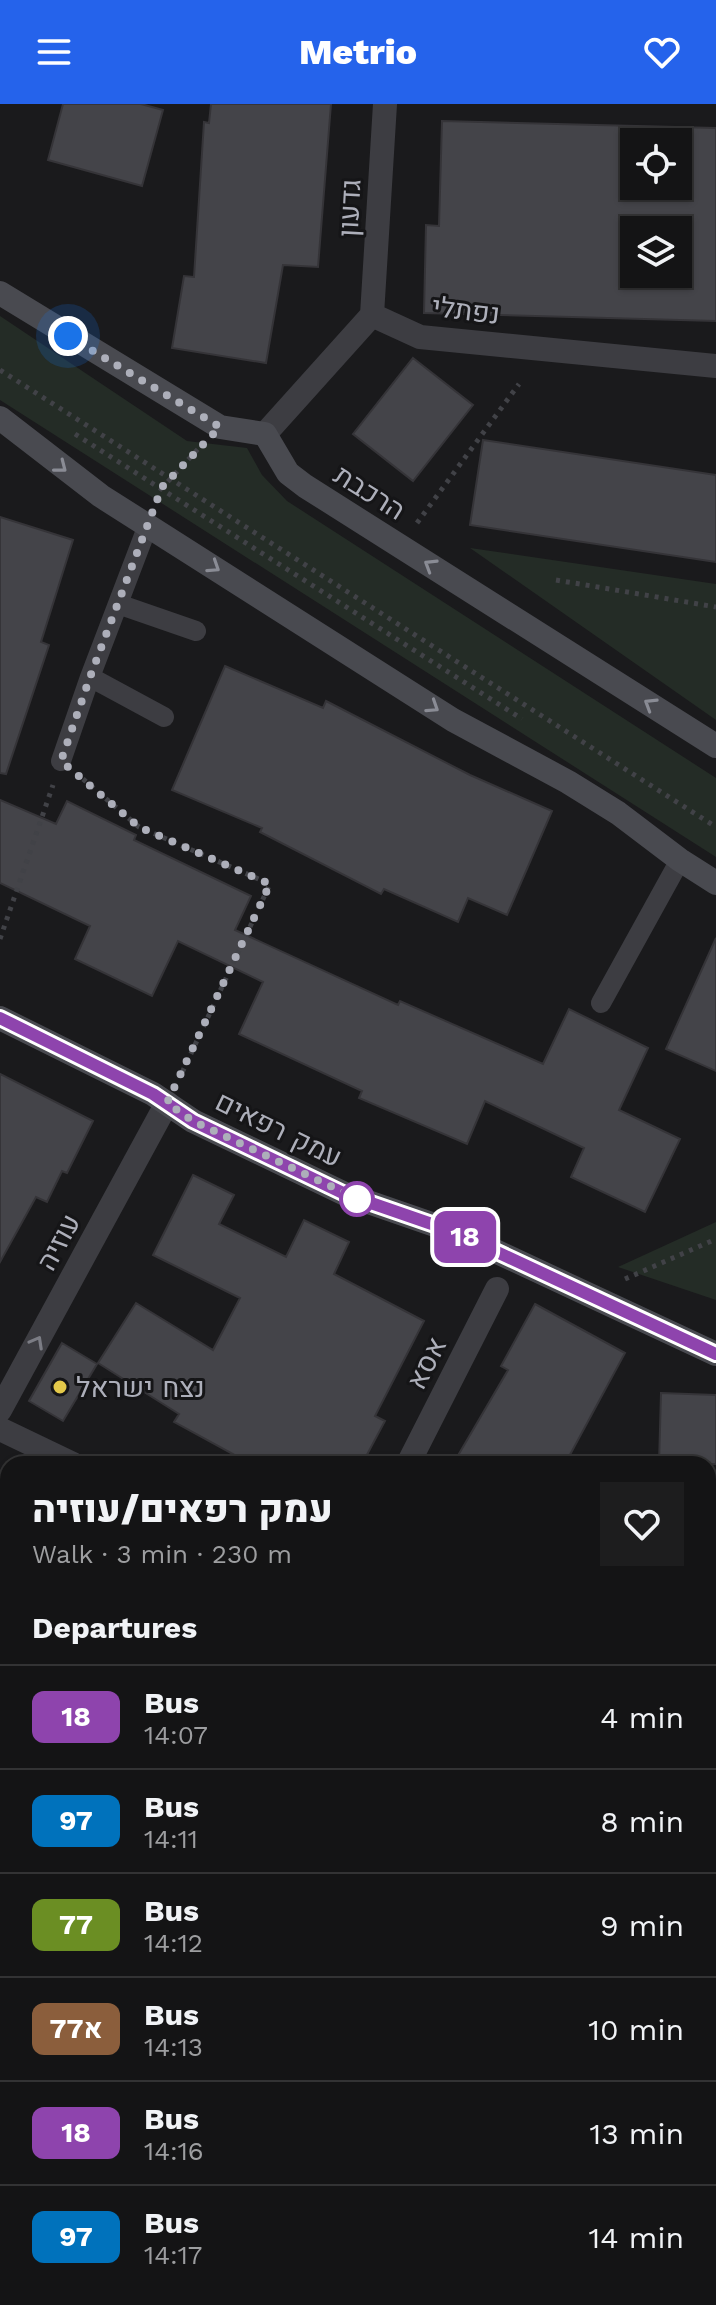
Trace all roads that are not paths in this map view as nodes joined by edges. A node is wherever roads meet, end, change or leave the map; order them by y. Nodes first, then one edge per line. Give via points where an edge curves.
1 (385, 104) edge
2 (0, 293) edge
3 (372, 315) junction
4 (716, 366) edge
5 (0, 418) edge
6 (265, 434) junction
7 (148, 525) junction
8 (118, 604) junction
9 (196, 631) dead end
10 (90, 677) junction
11 (164, 717) dead end
12 (716, 746) edge
13 (61, 761) road end
14 (680, 860) junction
15 (716, 883) edge
16 (601, 1003) dead end
17 (0, 1018) edge
18 (167, 1103) junction
19 (497, 1289) dead end
20 (716, 1354) edge
21 (0, 1410) edge
22 (0, 1429) edge
23 (56, 1456) edge
24 (412, 1456) edge

1 - 3 street, גדעון
2 - 6 street via 220,427
3 - 4 street, נפתלי via 420,337
3 - 6 street
5 -> 7 street via 75,478
12 -> 6 street, הרכבת via 305,486 288,473
7 - 8 lane
7 -> 14 street via 453,720 606,805
8 - 9 lane
8 - 10 lane
10 - 11 lane
10 - 13 lane
14 - 15 street
14 - 16 lane
17 - 18 street, עמק רפאים
18 - 20 street, עמק רפאים via 193,1121 345,1194 429,1222
21 -> 18 street, עוזיה
19 - 24 street, אסא
22 - 23 street

